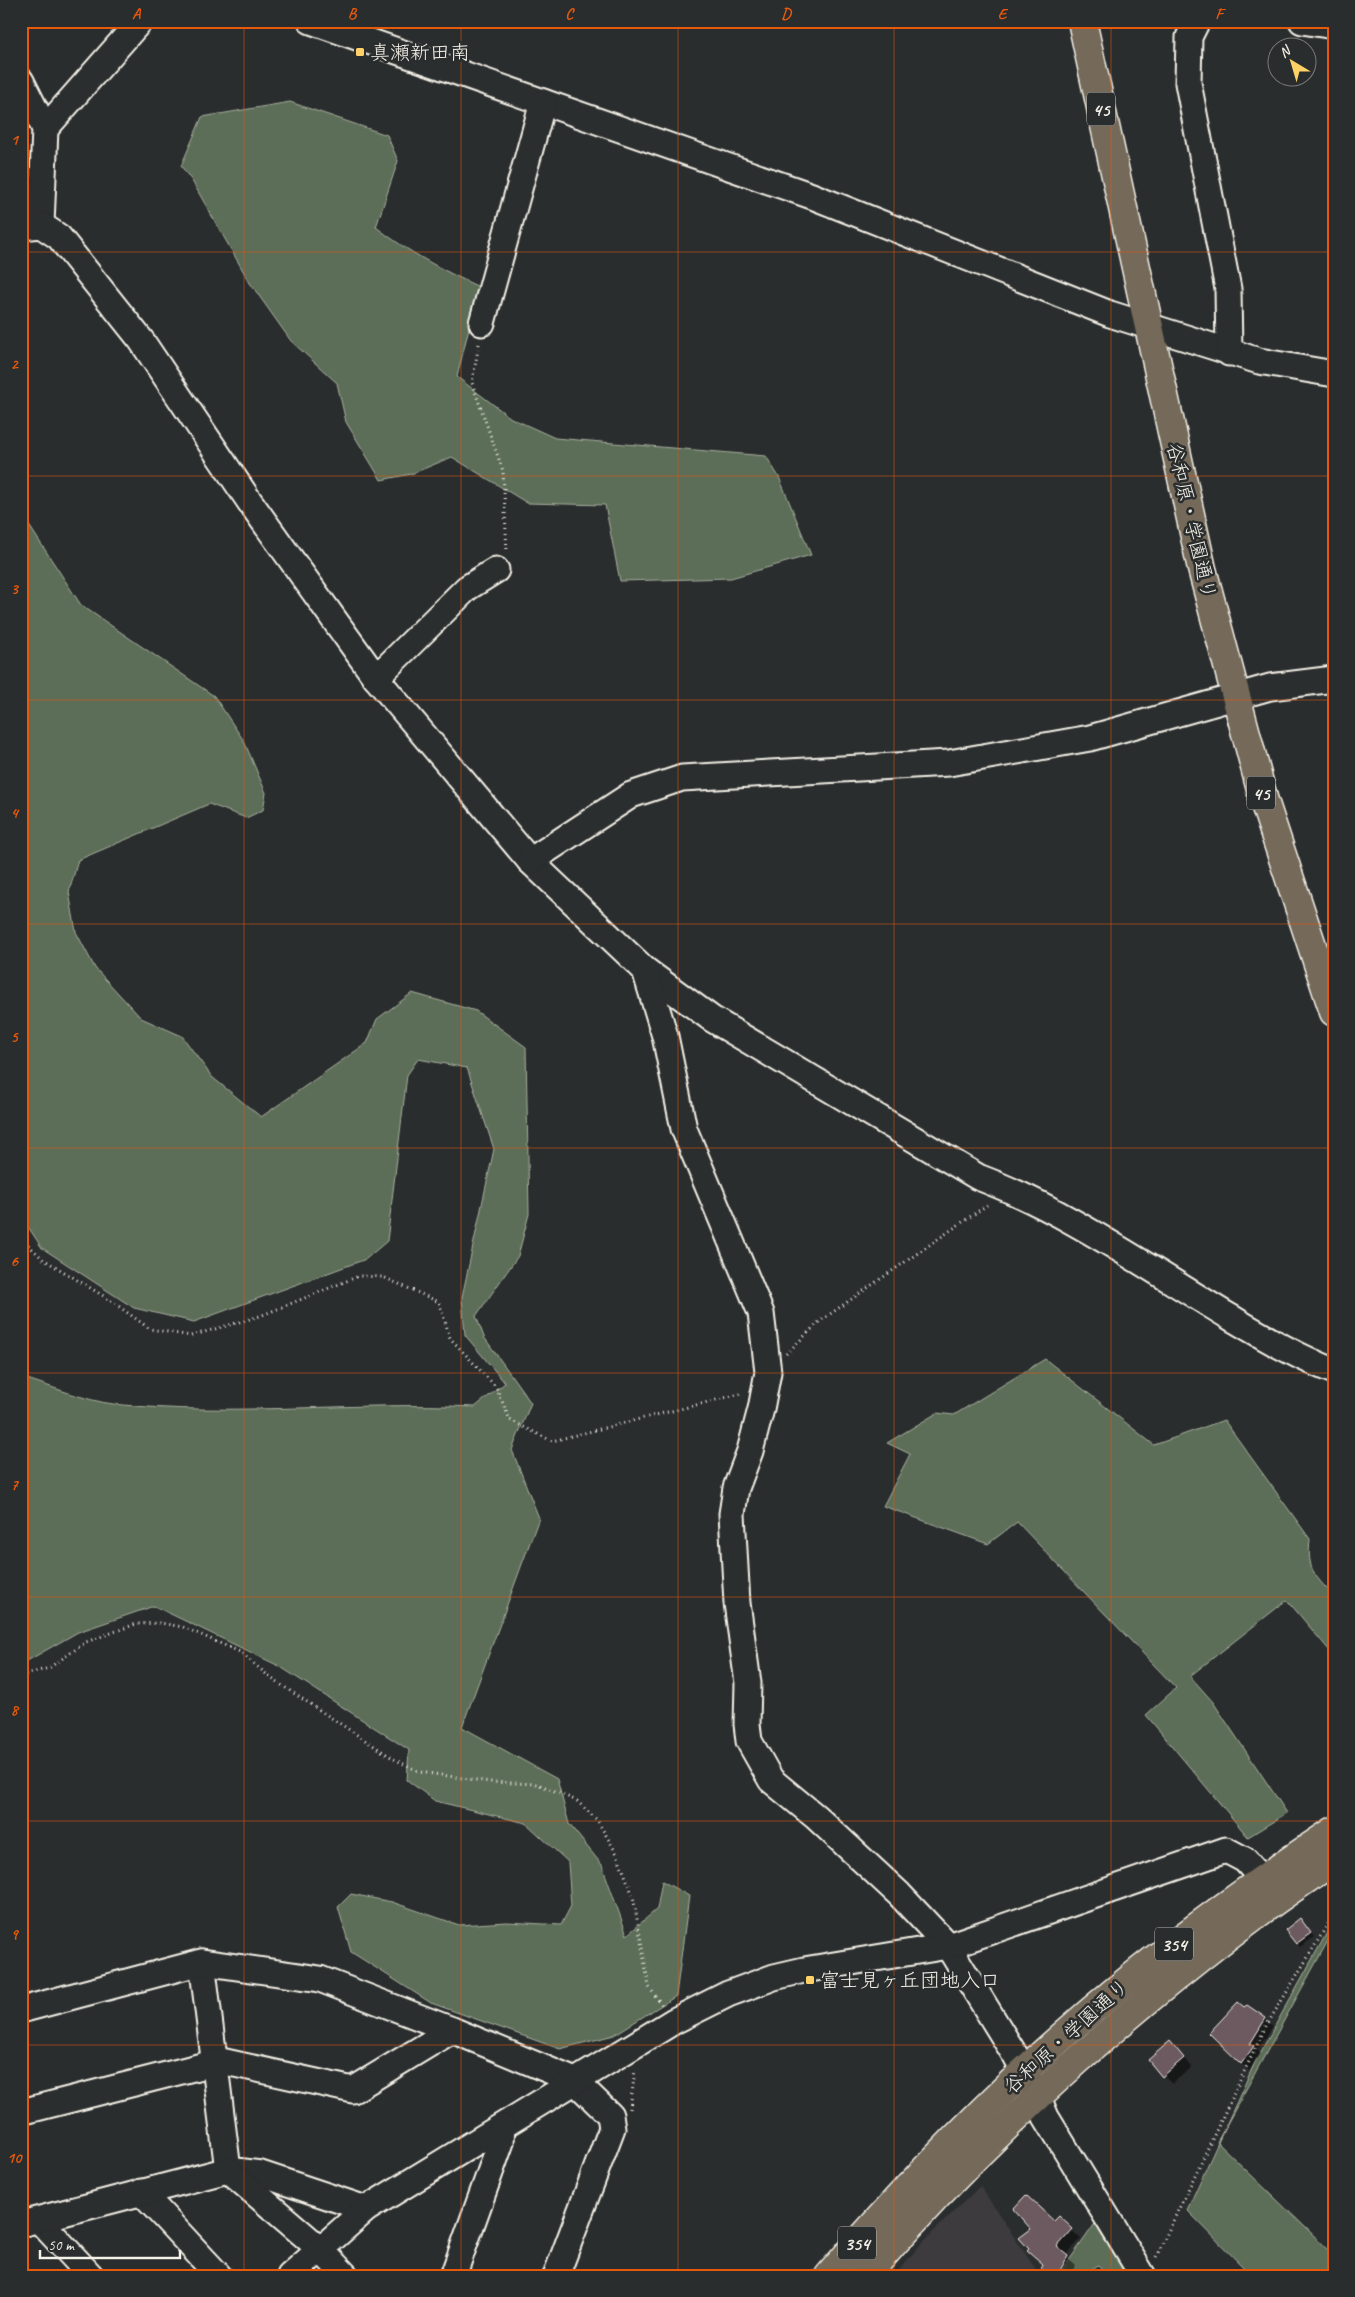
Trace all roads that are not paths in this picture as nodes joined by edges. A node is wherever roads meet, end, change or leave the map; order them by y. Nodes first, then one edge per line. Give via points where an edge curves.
1 (140, 21) edge
2 (311, 21) edge
3 (1082, 21) edge
4 (1197, 21) edge
5 (1302, 21) edge
6 (1334, 26) edge
7 (21, 81) edge
8 (543, 102) junction
9 (46, 129) junction
10 (31, 226) edge
11 (482, 323) road end
12 (1148, 326) junction
13 (1230, 353) junction
14 (1334, 374) edge
15 (496, 570) road end
16 (376, 678) junction
17 (1334, 679) edge
18 (1236, 698) junction
19 (530, 861) junction
20 (645, 970) junction
21 (1334, 1012) edge
22 (1334, 1371) edge
23 (1334, 1832) edge
24 (1334, 1861) edge
25 (1262, 1879) junction
26 (948, 1946) junction
27 (202, 1962) junction
28 (21, 2010) edge
29 (452, 2030) junction
30 (213, 2063) junction
31 (1024, 2071) junction
32 (575, 2081) junction
33 (1037, 2095) junction
34 (21, 2112) edge
35 (502, 2127) junction
36 (228, 2170) junction
37 (141, 2192) junction
38 (366, 2209) junction
39 (30, 2222) edge
40 (319, 2248) junction
41 (1149, 2267) edge
42 (91, 2276) edge
43 (219, 2276) edge
44 (290, 2276) edge
45 (346, 2276) edge
46 (453, 2276) edge
47 (556, 2276) edge
48 (829, 2276) edge
49 (865, 2276) edge

1 - 9 street
2 - 8 street
3 - 12 main road, 谷和原・学園通り / 45
4 - 13 street via 1189,37 1188,83 1228,289
5 - 6 street
7 - 9 street
8 - 11 street
8 - 12 street via 812,196
9 - 10 street
10 - 16 street via 59,237 141,340 250,502
12 - 13 street
12 - 18 main road, 谷和原・学園通り / 45 via 1202,570
13 - 14 street
15 - 16 street via 467,588
16 - 19 street
17 - 18 street via 1270,687
18 - 19 street via 1090,738 949,763 682,778 631,795
18 - 21 main road, 谷和原・学園通り / 45 via 1264,801
19 - 20 street
20 - 22 street via 712,1019 978,1177 1010,1189 1293,1354
20 - 26 street via 665,1036 684,1129 761,1313 766,1380 750,1451 736,1488 732,1514 737,1603 748,1683 749,1741 771,1780 899,1894
23 - 25 main road, 谷和原・学園通り / 354
24 - 33 main road, 谷和原・学園通り / 354 via 1212,1947
25 - 26 street via 1245,1860 1226,1850
25 - 31 main road, 谷和原・学園通り / 354 via 1138,1972
26 - 31 street
26 - 32 street via 774,1977 728,1994 674,2022
27 - 28 street
27 - 29 street via 320,1979
27 - 30 street
29 - 30 street via 353,2090 220,2061
29 - 32 street
30 - 34 street
30 - 36 street
31 - 33 street
31 - 48 main road, 谷和原・学園通り / 354 via 892,2204
32 - 35 street
32 - 47 street via 610,2115 612,2128
33 - 41 street via 1046,2117
33 - 49 main road, 谷和原・学園通り / 354 via 899,2236
35 - 38 street
35 - 46 street via 502,2142
36 - 37 street
36 - 38 street via 260,2174
36 - 40 street
37 - 39 street
37 - 43 street
38 - 40 street
39 - 42 street
40 - 44 street
40 - 45 street

